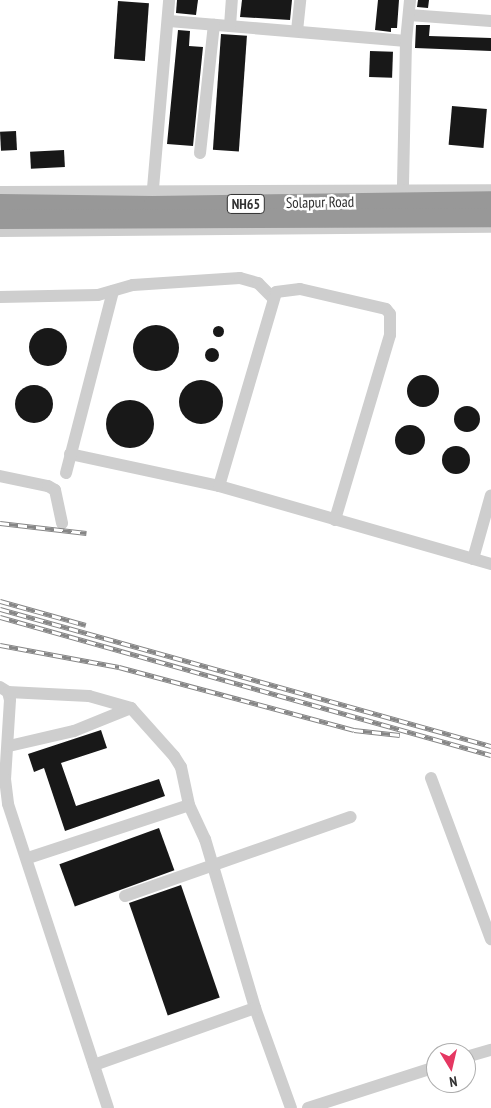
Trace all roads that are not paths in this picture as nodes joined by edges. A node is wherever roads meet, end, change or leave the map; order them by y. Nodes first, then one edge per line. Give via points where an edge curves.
1 (169, 0) edge
2 (232, 0) edge
3 (300, 0) edge
4 (410, 0) edge
5 (409, 15) junction
6 (491, 20) edge
7 (169, 21) junction
8 (214, 25) junction
9 (230, 26) junction
10 (297, 31) junction
11 (406, 41) junction
12 (200, 154) dead end
13 (403, 190) junction
14 (491, 190) edge
15 (0, 192) edge
16 (152, 198) junction
17 (491, 200) edge
18 (0, 203) edge
19 (352, 210) junction
20 (491, 217) edge
21 (0, 219) edge
22 (491, 227) edge
23 (0, 232) edge
24 (113, 292) junction
25 (272, 296) junction
26 (0, 297) edge
27 (70, 454) junction
28 (66, 473) dead end
29 (0, 476) edge
30 (219, 486) junction
31 (491, 495) edge
32 (335, 520) junction
33 (62, 523) dead end
34 (473, 559) junction
35 (491, 564) edge
36 (4, 689) edge
37 (131, 708) junction
38 (4, 717) edge
39 (10, 746) junction
40 (431, 778) dead end
41 (189, 805) junction
42 (351, 818) dead end
43 (28, 858) junction
44 (212, 864) junction
45 (125, 896) dead end
46 (491, 939) edge
47 (255, 1008) junction
48 (491, 1050) edge
49 (476, 1055) edge
50 (94, 1065) junction
51 (426, 1070) edge
52 (108, 1108) edge
53 (291, 1108) edge
54 (308, 1108) edge

1 - 7 street
2 - 9 street
3 - 10 street
4 - 5 street
5 - 6 street
5 - 11 street
7 - 8 street
7 - 16 street
8 - 9 street
8 - 12 street
9 - 10 street
10 - 11 street
11 - 13 street
13 - 14 street
13 - 16 street
15 - 16 street
16 - 18 highway, Solapur Road / NH65
16 - 19 highway, Solapur Road / NH65
17 - 19 highway, Solapur Road / NH65
19 - 20 highway, Solapur Road / NH65
19 - 21 highway, Solapur Road / NH65
22 - 23 street
24 - 25 street via 133,285 240,278 251,279
24 - 26 street
24 - 27 street
25 - 30 street
25 - 32 street via 284,288 300,289 386,309 390,314 390,335
27 - 28 street
27 - 30 street
29 - 33 street via 55,490
30 - 32 street
31 - 34 street
32 - 34 street
34 - 35 street
36 - 37 street via 89,696
36 - 38 street
37 - 39 street via 74,731
37 - 41 street via 181,767
38 - 39 street
39 - 43 street via 6,791
40 - 46 street
41 - 43 street
41 - 44 street
42 - 44 street
43 - 50 street
44 - 45 street
44 - 47 street
47 - 50 street
47 - 53 street
48 - 49 street
50 - 52 street
51 - 54 street

